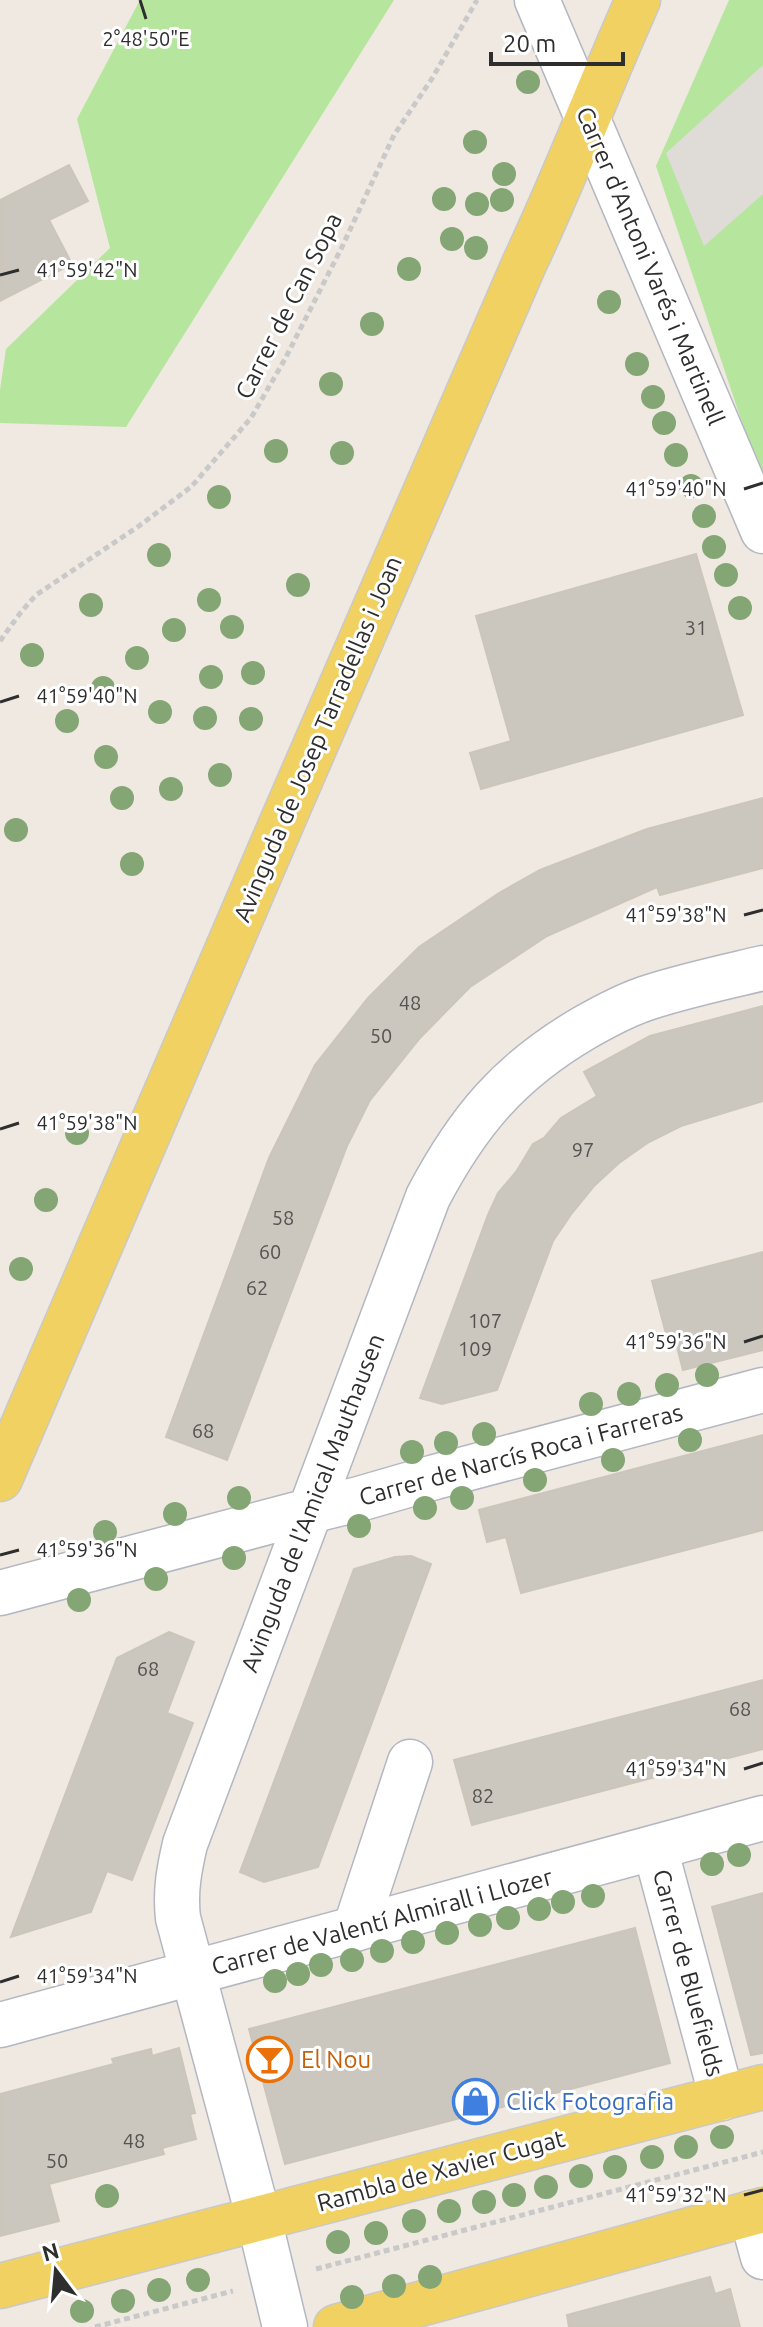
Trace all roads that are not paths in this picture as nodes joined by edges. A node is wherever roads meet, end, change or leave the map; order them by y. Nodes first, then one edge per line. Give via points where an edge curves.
1 (537, 0) edge
2 (638, 0) edge
3 (587, 119) junction
4 (763, 531) edge
5 (763, 968) edge
6 (763, 1390) edge
7 (0, 1479) edge
8 (309, 1511) junction
9 (0, 1593) edge
10 (410, 1762) dead end
11 (763, 1818) edge
12 (655, 1848) junction
13 (355, 1929) junction
14 (193, 1973) junction
15 (0, 2025) edge
16 (742, 2093) edge
17 (757, 2211) edge
18 (259, 2219) junction
19 (763, 2257) edge
20 (0, 2286) edge
21 (285, 2327) edge
22 (336, 2327) edge

1 - 3 street, Carrer d'Antoni Varés i Martinell
2 - 3 main road, Avinguda de Josep Tarradellas i Joan
3 - 4 street, Carrer d'Antoni Varés i Martinell
3 - 7 main road, Avinguda de Josep Tarradellas i Joan
5 - 8 street, Avinguda de l'Amical Mauthausen via 648,997 608,1014 529,1064 499,1092 448,1159 428,1197
6 - 8 street, Carrer de Narcís Roca i Farreras
8 - 9 street, Carrer de Narcís Roca i Farreras
8 - 14 street, Avinguda de l'Amical Mauthausen via 185,1844 176,1899
10 - 13 street
11 - 12 street, Carrer de Valentí Almirall i Llozer
12 - 13 street, Carrer de Valentí Almirall i Llozer
12 - 16 street, Carrer de Bluefields
13 - 14 street, Carrer de Valentí Almirall i Llozer
14 - 15 street, Carrer de Valentí Almirall i Llozer
14 - 18 street, Avinguda de l'Amical Mauthausen
16 - 18 main road, Rambla de Xavier Cugat
17 - 19 street
17 - 22 main road
18 - 20 main road, Rambla de Xavier Cugat
18 - 21 street

